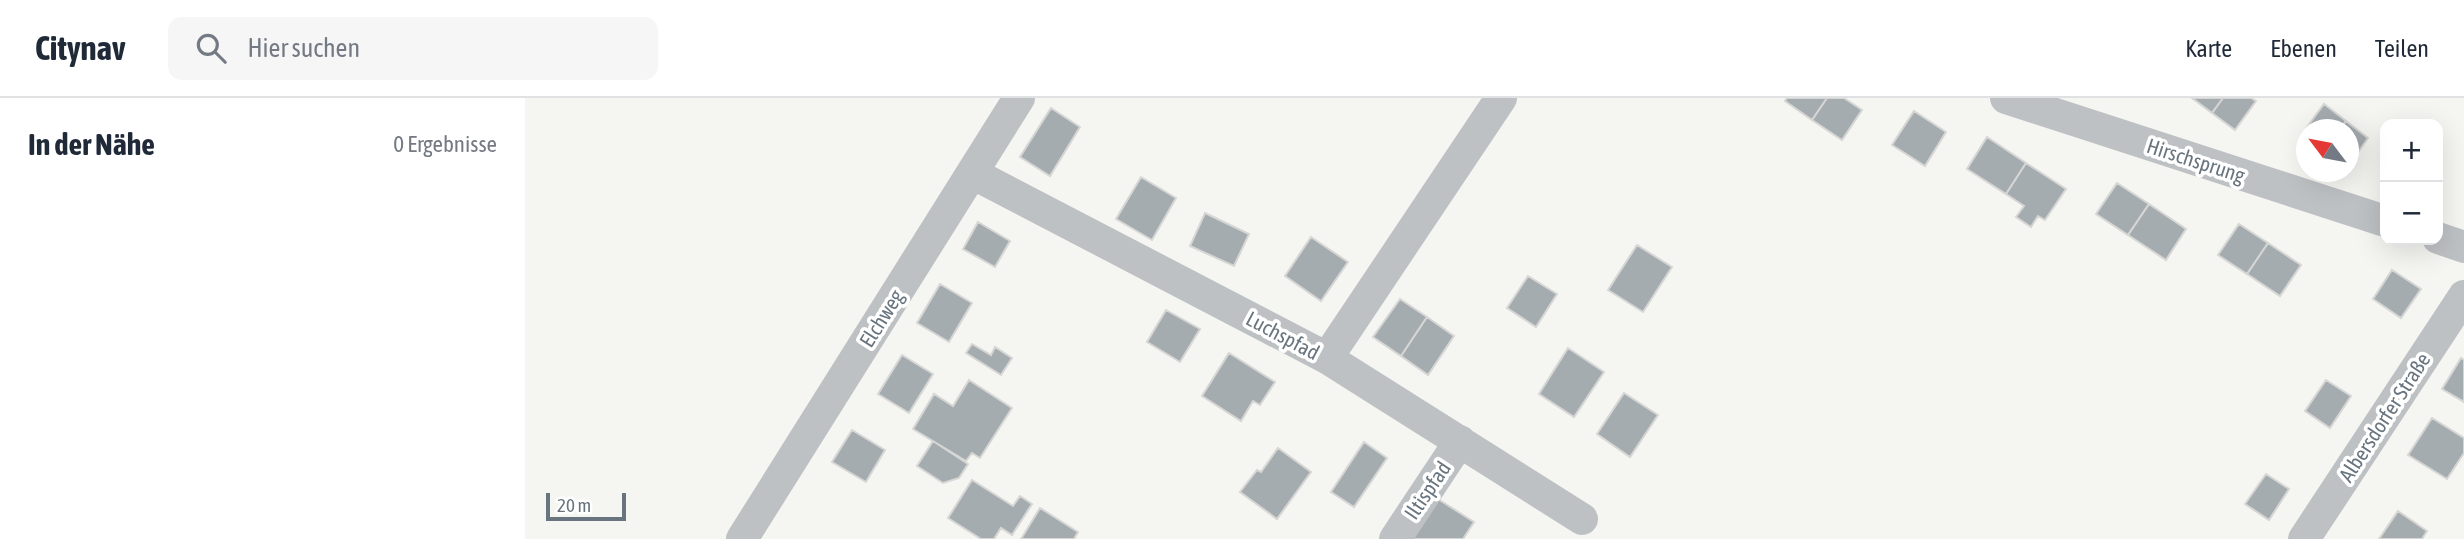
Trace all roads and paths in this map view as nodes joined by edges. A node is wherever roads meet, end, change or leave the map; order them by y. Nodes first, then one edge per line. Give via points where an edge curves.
1 (1019, 98) edge
2 (1501, 98) edge
3 (2006, 98) edge
4 (972, 173) junction
5 (2380, 219) edge
6 (2443, 240) edge
7 (2464, 247) edge
8 (2464, 296) edge
9 (1327, 358) junction
10 (1460, 441) junction
11 (1582, 519) dead end
12 (742, 539) edge
13 (1395, 539) edge
14 (2304, 539) edge

1 - 4 street, Elchweg
2 - 9 street
3 - 5 street, Hirschsprung
4 - 9 street, Luchspfad
4 - 12 street, Elchweg
6 - 7 street
8 - 14 street, Albersdorfer Straße
9 - 10 street, Luchspfad
10 - 11 street, Luchspfad
10 - 13 street, Iltispfad

